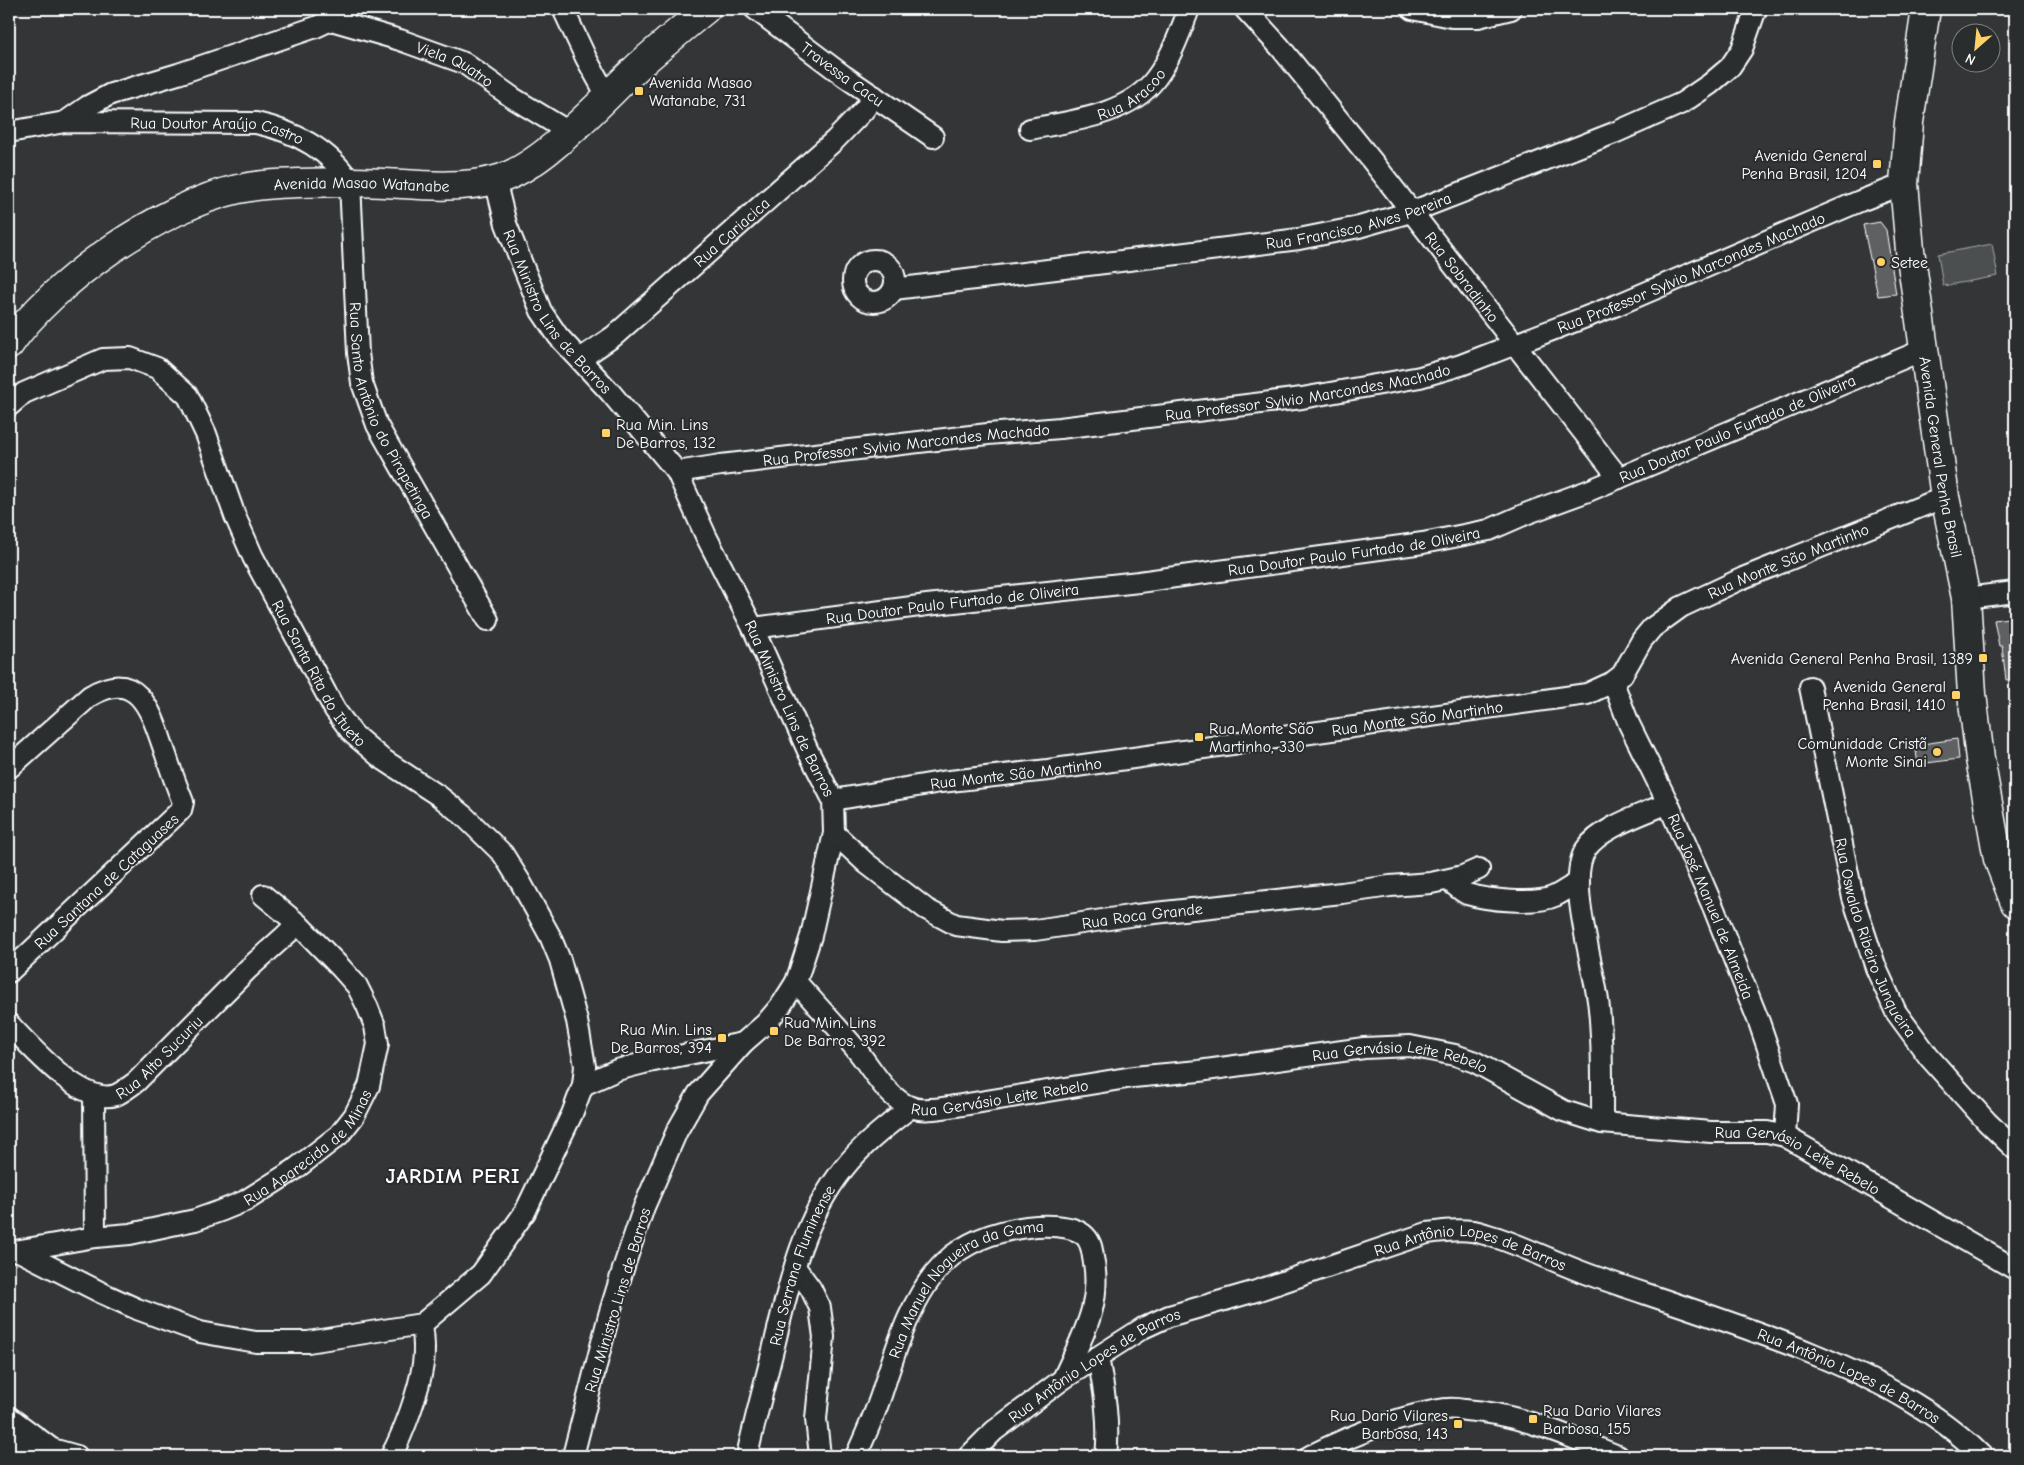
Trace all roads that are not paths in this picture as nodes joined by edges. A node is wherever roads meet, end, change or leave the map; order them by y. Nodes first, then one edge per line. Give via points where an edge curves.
1 (563, 9) edge
2 (706, 9) edge
3 (755, 9) edge
4 (1189, 9) edge
5 (1245, 9) edge
6 (1412, 9) edge
7 (1511, 9) edge
8 (1756, 9) edge
9 (1926, 9) edge
10 (339, 14) edge
11 (607, 96) junction
12 (874, 96) junction
13 (65, 122) junction
14 (1030, 129) dead end
15 (9, 132) edge
16 (569, 132) junction
17 (933, 137) dead end
18 (495, 180) junction
19 (350, 182) junction
20 (1904, 184) junction
21 (1411, 212) junction
22 (894, 289) dead end
23 (9, 345) edge
24 (1515, 345) junction
25 (1923, 350) junction
26 (580, 359) junction
27 (9, 406) edge
28 (678, 472) junction
29 (1618, 478) junction
30 (1945, 497) junction
31 (2015, 592) edge
32 (1966, 598) junction
33 (488, 620) dead end
34 (753, 628) junction
35 (1613, 682) junction
36 (1810, 687) dead end
37 (9, 768) edge
38 (834, 800) junction
39 (1668, 803) junction
40 (834, 833) junction
41 (1479, 868) dead end
42 (1448, 880) junction
43 (1579, 883) junction
44 (263, 895) dead end
45 (2015, 903) edge
46 (298, 924) junction
47 (9, 972) edge
48 (796, 982) junction
49 (9, 1024) edge
50 (743, 1044) junction
51 (583, 1085) junction
52 (94, 1096) junction
53 (911, 1107) junction
54 (1602, 1123) junction
55 (1785, 1136) junction
56 (2015, 1149) edge
57 (95, 1236) junction
58 (14, 1251) edge
59 (795, 1267) junction
60 (2015, 1269) edge
61 (422, 1324) junction
62 (1098, 1357) junction
63 (1063, 1379) junction
64 (9, 1417) edge
65 (1560, 1434) junction
66 (9, 1441) edge
67 (52, 1448) junction
68 (77, 1456) edge
69 (391, 1456) edge
70 (573, 1456) edge
71 (747, 1456) edge
72 (820, 1456) edge
73 (856, 1456) edge
74 (969, 1456) edge
75 (1106, 1456) edge
76 (1310, 1456) edge
77 (1572, 1456) edge
78 (1618, 1456) edge
79 (1982, 1456) edge

1 - 11 street
2 - 11 street, Avenida Masao Watanabe
3 - 12 street, Travessa Cacu
4 - 14 street, Rua Aracoo via 1168,58 1155,79 1135,98 1091,118
5 - 21 street, Rua Sobradinho via 1280,47
6 - 7 street via 1452,17 1478,17
8 - 21 street, Rua Francisco Alves Pereira via 1742,50 1730,67 1682,103
9 - 20 street, Avenida General Penha Brasil via 1909,122
10 - 13 street, Rua Doutor Araújo Castro via 178,74 111,94
10 - 16 street, Viela Quatro via 464,63
11 - 16 street, Avenida Masao Watanabe
12 - 17 street, Travessa Cacu
12 - 26 street, Rua Cariacica via 828,147 614,336
13 - 15 street, Rua Doutor Araújo Castro
13 - 19 street, Rua Doutor Araújo Castro via 263,125 304,140 334,161
16 - 18 street, Avenida Masao Watanabe via 522,168
18 - 19 street, Avenida Masao Watanabe via 422,186
18 - 26 street, Rua Ministro Lins de Barros via 506,224 541,311 558,336
19 - 23 street, Avenida Masao Watanabe via 237,189 159,220 54,294
19 - 33 street, Rua Santo Antônio do Pirapetinga via 362,382 377,425
20 - 24 street, Rua Professor Sylvio Marcondes Machado
20 - 25 street, Avenida General Penha Brasil
21 - 22 street, Rua Francisco Alves Pereira via 1299,239
21 - 24 street, Rua Sobradinho
24 - 28 street, Rua Professor Sylvio Marcondes Machado via 1420,377 1302,398 721,464
24 - 29 street, Rua Sobradinho
25 - 29 street, Rua Doutor Paulo Furtado de Oliveira
25 - 30 street, Avenida General Penha Brasil
26 - 28 street, Rua Ministro Lins de Barros
27 - 51 street, Rua Santa Rita do Itueto via 24,393 103,359 130,358 157,368 188,396 253,557 335,710 353,734 381,758 464,816 503,854 521,883 560,960 577,1021 585,1066
28 - 34 street, Rua Ministro Lins de Barros
29 - 34 street, Rua Doutor Paulo Furtado de Oliveira via 1489,530 1423,543 1139,582
30 - 32 street, Avenida General Penha Brasil
30 - 35 street, Rua Monte São Martinho via 1681,606 1652,628 1622,675
31 - 32 street
32 - 45 street, Avenida General Penha Brasil via 1980,759 1998,859
34 - 38 street, Rua Ministro Lins de Barros via 808,751
35 - 38 street, Rua Monte São Martinho via 1587,694 1048,770 941,782
35 - 39 street, Rua José Manuel de Almeida via 1629,724
36 - 56 street, Rua Oswaldo Ribeiro Junqueira via 1853,898 1876,968 1896,1012 1929,1057
37 - 47 street, Rua Santana de Cataguases via 90,696 104,688 119,686 136,693 144,701 183,802 181,810
38 - 40 street, Rua Ministro Lins de Barros
39 - 43 street via 1596,836 1579,864
39 - 55 street, Rua José Manuel de Almeida via 1759,1022 1787,1104
40 - 42 street, Rua Roca Grande via 866,863 926,909 956,925 1002,931 1035,930 1136,914
40 - 48 street, Rua Ministro Lins de Barros via 811,936
41 - 42 street, Rua Roca Grande
42 - 43 street via 1465,893 1519,901 1555,896
43 - 54 street via 1599,1008
44 - 46 street, Rua Aparecida de Minas
46 - 52 street, Rua Alto Sucuriu via 248,969 136,1082 116,1095
46 - 57 street, Rua Aparecida de Minas via 357,986 375,1026 378,1044 375,1066 354,1116 340,1136 245,1201 195,1220 130,1234
48 - 50 street, Rua Ministro Lins de Barros via 772,1017
48 - 53 street, Rua Gervásio Leite Rebelo via 857,1050 881,1083
49 - 52 street, Rua Alto Sucuriu via 60,1074
50 - 51 street via 644,1062
50 - 70 street, Rua Ministro Lins de Barros via 698,1094 677,1131 644,1208 609,1315
51 - 61 street, Rua Santa Rita do Itueto via 525,1212 481,1274
52 - 57 street
53 - 54 street, Rua Gervásio Leite Rebelo via 934,1109 1133,1077 1364,1048 1410,1046 1475,1062 1564,1110
53 - 59 street, Rua Serrana Fluminense via 861,1148 844,1168 813,1214
54 - 55 street, Rua Gervásio Leite Rebelo via 1711,1132 1767,1132
55 - 60 street, Rua Gervásio Leite Rebelo
57 - 58 street, Rua Aparecida de Minas
58 - 61 street via 137,1309 200,1332 227,1337 256,1342 308,1342
59 - 71 street, Rua Serrana Fluminense
59 - 72 street via 820,1308 824,1337 816,1419
61 - 69 street via 423,1364
62 - 63 street, Rua Antônio Lopes de Barros
62 - 75 street via 1107,1416
62 - 79 street, Rua Antônio Lopes de Barros via 1143,1328 1169,1316 1256,1291 1427,1233 1474,1231 1518,1245 1573,1269 1734,1322 1830,1361 1930,1412
63 - 73 street, Rua Manuel Nogueira da Gama via 1084,1335 1096,1293 1097,1273 1089,1242 1079,1232 1053,1227 1034,1226 985,1236 960,1249 929,1280 903,1331
63 - 74 street, Rua Antônio Lopes de Barros via 994,1431
64 - 67 street
65 - 76 street via 1506,1416 1447,1408 1350,1437
65 - 77 street
65 - 78 street
66 - 67 street
67 - 68 street

